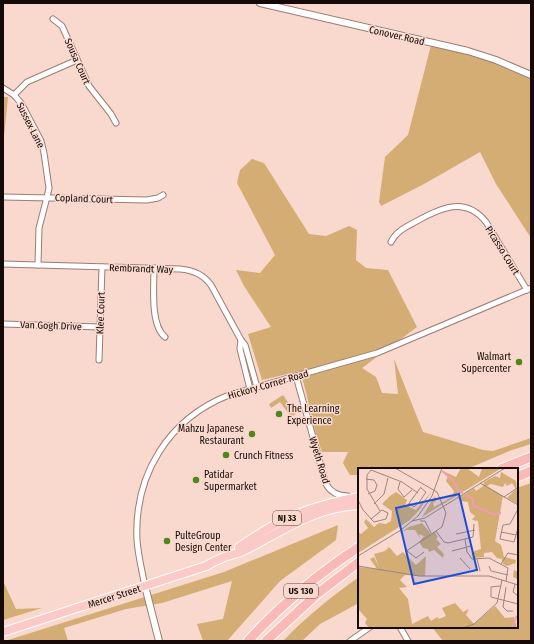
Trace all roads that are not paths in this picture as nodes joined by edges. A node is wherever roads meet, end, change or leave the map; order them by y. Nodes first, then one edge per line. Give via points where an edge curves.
1 (260, 3) edge
2 (53, 19) dead end
3 (77, 60) junction
4 (531, 75) edge
5 (3, 88) edge
6 (14, 95) junction
7 (116, 123) dead end
8 (163, 195) dead end
9 (3, 196) edge
10 (47, 197) junction
11 (391, 242) dead end
12 (3, 264) edge
13 (38, 265) junction
14 (102, 267) junction
15 (154, 268) junction
16 (529, 289) edge
17 (3, 324) edge
18 (100, 327) junction
19 (164, 337) dead end
20 (241, 340) junction
21 (99, 360) dead end
22 (296, 376) junction
23 (257, 387) junction
24 (250, 389) junction
25 (531, 456) edge
26 (503, 468) edge
27 (531, 471) edge
28 (518, 477) edge
29 (358, 497) edge
30 (358, 497) edge
31 (358, 505) edge
32 (358, 547) edge
33 (223, 558) junction
34 (358, 563) edge
35 (145, 586) junction
36 (369, 628) edge
37 (401, 628) edge
38 (3, 632) edge
39 (159, 641) edge
40 (248, 641) edge
41 (266, 641) edge
42 (350, 641) edge
43 (408, 641) edge

1 - 4 street, Conover Road via 468,51
2 - 3 street, Sousa Court via 62,26
3 - 6 street via 27,82
3 - 7 street, Sousa Court via 89,86
5 - 6 street, Sussex Lane
6 - 10 street, Sussex Lane via 21,103 42,145 48,184
8 - 10 street, Copland Court via 148,200
9 - 10 street, Copland Court
10 - 13 street, Sussex Lane via 39,228
11 - 16 street, Picasso Court via 399,231 439,209 465,208 486,222
12 - 13 street, Rembrandt Way
13 - 14 street, Rembrandt Way
14 - 15 street, Rembrandt Way
14 - 18 street, Klee Court
15 - 19 street via 153,298 156,320
15 - 20 street, Rembrandt Way via 190,270 206,279
16 - 22 street, Hickory Corner Road via 384,350
17 - 18 street, Van Gogh Drive
18 - 21 street, Klee Court
20 - 23 street, Rembrandt Way via 246,346
20 - 24 street, Rembrandt Way via 240,349
22 - 23 street, Hickory Corner Road
22 - 29 street, Wyeth Road via 326,484 337,495
23 - 24 street, Hickory Corner Road
24 - 35 street, Hickory Corner Road via 218,400 197,412 169,438 149,469 137,522 137,542
25 - 26 highway
27 - 28 highway
30 - 33 main road, Mercer Street / NJ 33 via 322,505 280,521
31 - 33 main road, Mercer Street / NJ 33 via 308,516 242,551
32 - 40 highway, US 130 via 301,591
33 - 35 main road, Mercer Street / NJ 33
34 - 41 highway, US 130 via 311,599
35 - 38 main road, Mercer Street / NJ 33
35 - 39 street, Hickory Corner Road
36 - 42 street
37 - 43 street

